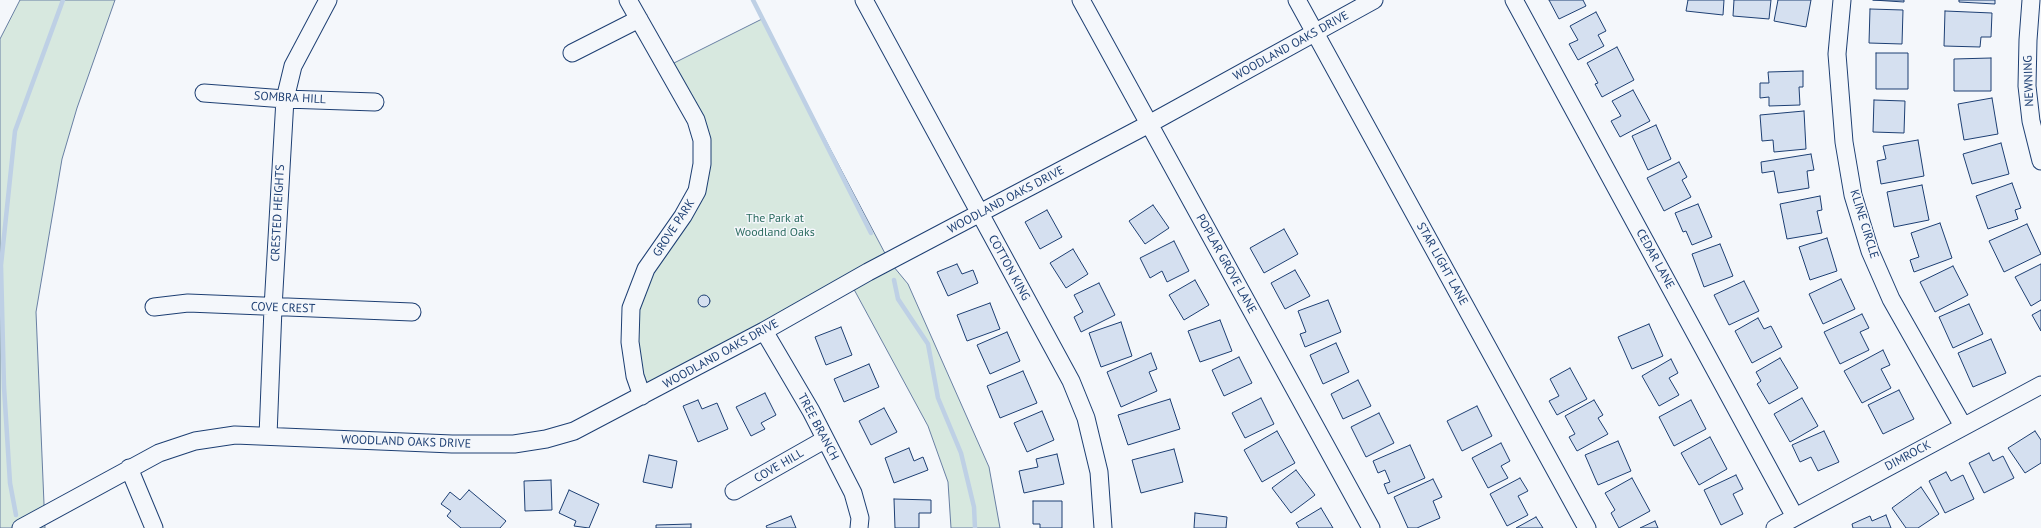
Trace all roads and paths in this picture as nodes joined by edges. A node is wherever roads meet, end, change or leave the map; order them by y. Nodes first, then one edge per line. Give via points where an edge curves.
1 (328, 0) edge
2 (628, 0) edge
3 (864, 0) edge
4 (1081, 0) edge
5 (1297, 0) edge
6 (1374, 0) edge
7 (1514, 0) edge
8 (1842, 0) edge
9 (2031, 0) edge
10 (639, 19) junction
11 (1315, 33) junction
12 (572, 53) dead end
13 (204, 93) dead end
14 (285, 99) junction
15 (376, 102) dead end
16 (1149, 124) junction
17 (2041, 161) edge
18 (979, 215) junction
19 (154, 307) dead end
20 (273, 308) junction
21 (412, 312) dead end
22 (764, 331) junction
23 (2041, 385) edge
24 (642, 396) junction
25 (1963, 426) junction
26 (268, 436) junction
27 (824, 440) junction
28 (129, 468) junction
29 (734, 491) dead end
30 (1795, 517) junction
31 (21, 528) edge
32 (154, 528) edge
33 (859, 528) edge
34 (1103, 528) edge
35 (1371, 528) edge
36 (1587, 528) edge
37 (1775, 528) edge

1 - 14 street, CRESTED HEIGHTS via 293,66
2 - 10 street, GROVE PARK
3 - 18 street, COTTON KING
4 - 16 street, POPLAR GROVE LANE
5 - 11 street, STAR LIGHT LANE
6 - 11 street, WOODLAND OAKS DRIVE
7 - 30 street, CEDAR LANE
8 - 25 street, KLINE CIRCLE via 1837,54 1844,142 1854,195 1870,251 1891,299
9 - 17 street, NEWNING via 2027,86 2031,121
10 - 12 street
10 - 24 street, GROVE PARK via 696,120 702,140 702,164 697,191 646,269 632,308 630,342 635,376
11 - 16 street, WOODLAND OAKS DRIVE
11 - 36 street, STAR LIGHT LANE
13 - 14 street, SOMBRA HILL
14 - 15 street, SOMBRA HILL
14 - 20 street, CRESTED HEIGHTS
16 - 18 street, WOODLAND OAKS DRIVE
16 - 35 street, POPLAR GROVE LANE
18 - 22 street, WOODLAND OAKS DRIVE via 856,279
18 - 34 street, COTTON KING via 1071,381 1083,410 1099,472
19 - 20 street, COVE CREST via 188,303
20 - 21 street, COVE CREST
20 - 26 street, CRESTED HEIGHTS
22 - 24 street, WOODLAND OAKS DRIVE
22 - 27 street, TREE BRANCH via 811,412
23 - 25 street, DIMROCK
24 - 26 street, WOODLAND OAKS DRIVE via 574,431 514,444 452,444
25 - 30 street, DIMROCK
26 - 28 street, WOODLAND OAKS DRIVE via 235,435 195,441 159,453
27 - 29 street, COVE HILL
27 - 33 street, TREE BRANCH via 853,493 860,518
28 - 31 street, WOODLAND OAKS DRIVE
28 - 32 street
30 - 37 street, DIMROCK

